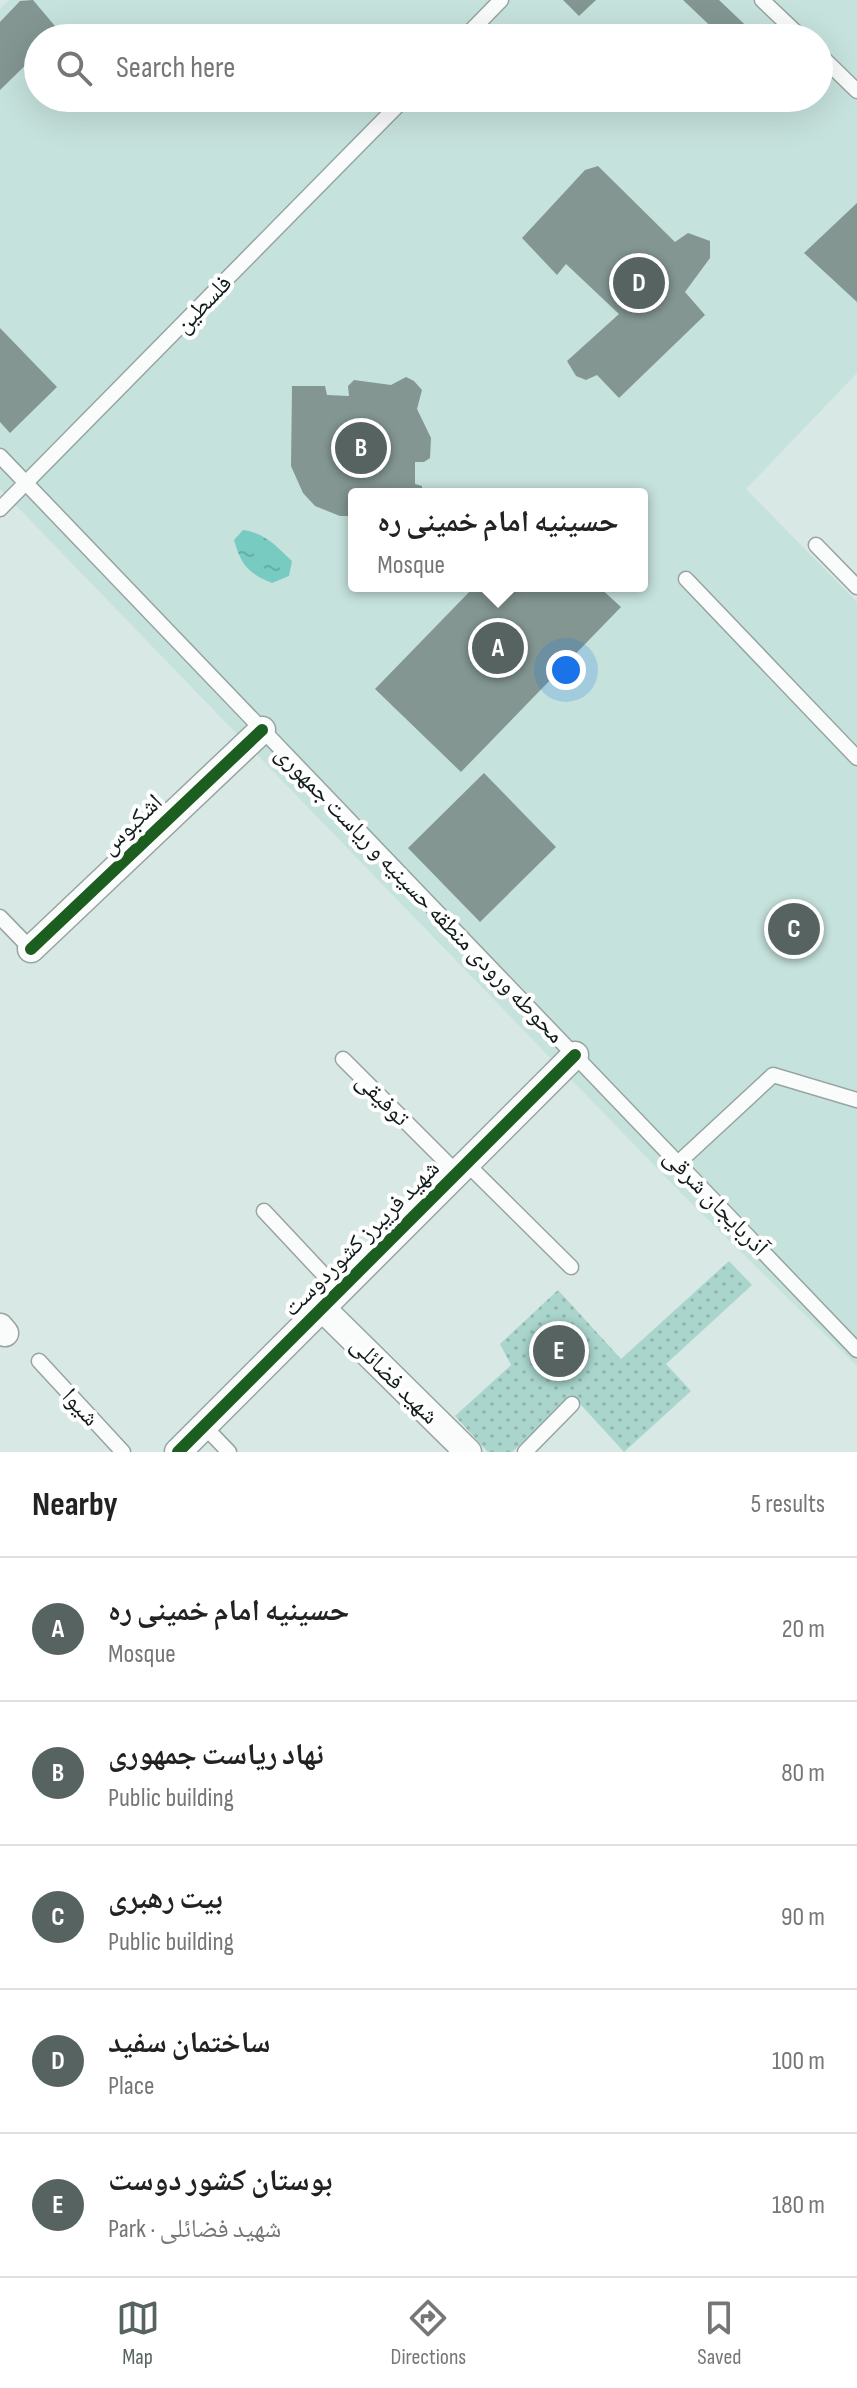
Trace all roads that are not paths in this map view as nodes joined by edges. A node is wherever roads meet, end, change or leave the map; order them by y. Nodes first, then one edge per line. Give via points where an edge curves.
1 (501, 0) edge
2 (762, 0) edge
3 (478, 24) edge
4 (787, 24) edge
5 (833, 68) edge
6 (857, 91) edge
7 (391, 112) edge
8 (0, 456) edge
9 (26, 484) junction
10 (0, 509) edge
11 (816, 545) dead end
12 (686, 579) dead end
13 (857, 587) edge
14 (262, 730) junction
15 (857, 758) edge
16 (0, 917) edge
17 (31, 949) joint
18 (575, 1055) junction
19 (343, 1059) dead end
20 (857, 1100) edge
21 (678, 1163) junction
22 (462, 1168) junction
23 (264, 1211) dead end
24 (571, 1267) dead end
25 (330, 1299) junction
26 (857, 1350) edge
27 (39, 1361) dead end
28 (572, 1404) dead end
29 (204, 1426) junction
30 (123, 1452) edge
31 (178, 1452) edge
32 (229, 1452) edge
33 (468, 1452) edge
34 (525, 1452) edge

1 - 3 lane
2 - 4 lane
5 - 6 lane
7 - 9 lane, فلسطین
8 - 9 lane, محوطه ورودی منطقه حسینیه و ریاست جمهوری
9 - 10 lane, فلسطین
9 - 14 lane, محوطه ورودی منطقه حسینیه و ریاست جمهوری
11 - 13 lane
12 - 15 lane
14 - 17 street, اشکبوس
14 - 18 lane, محوطه ورودی منطقه حسینیه و ریاست جمهوری
16 - 17 lane
18 - 21 lane, آذربایجان شرقی
18 - 22 street, شهید فریبرز کشوردوست
19 - 22 lane, توفیقی
20 - 21 lane via 773,1075
21 - 26 lane, آذربایجان شرقی
22 - 24 lane, توفیقی
22 - 25 street, شهید فریبرز کشوردوست
23 - 25 lane
25 - 29 street, شهید فریبرز کشوردوست
25 - 33 street, شهید فضائلی
27 - 30 lane, شیوا
28 - 34 lane
29 - 31 street, شهید فریبرز کشوردوست
29 - 32 lane

